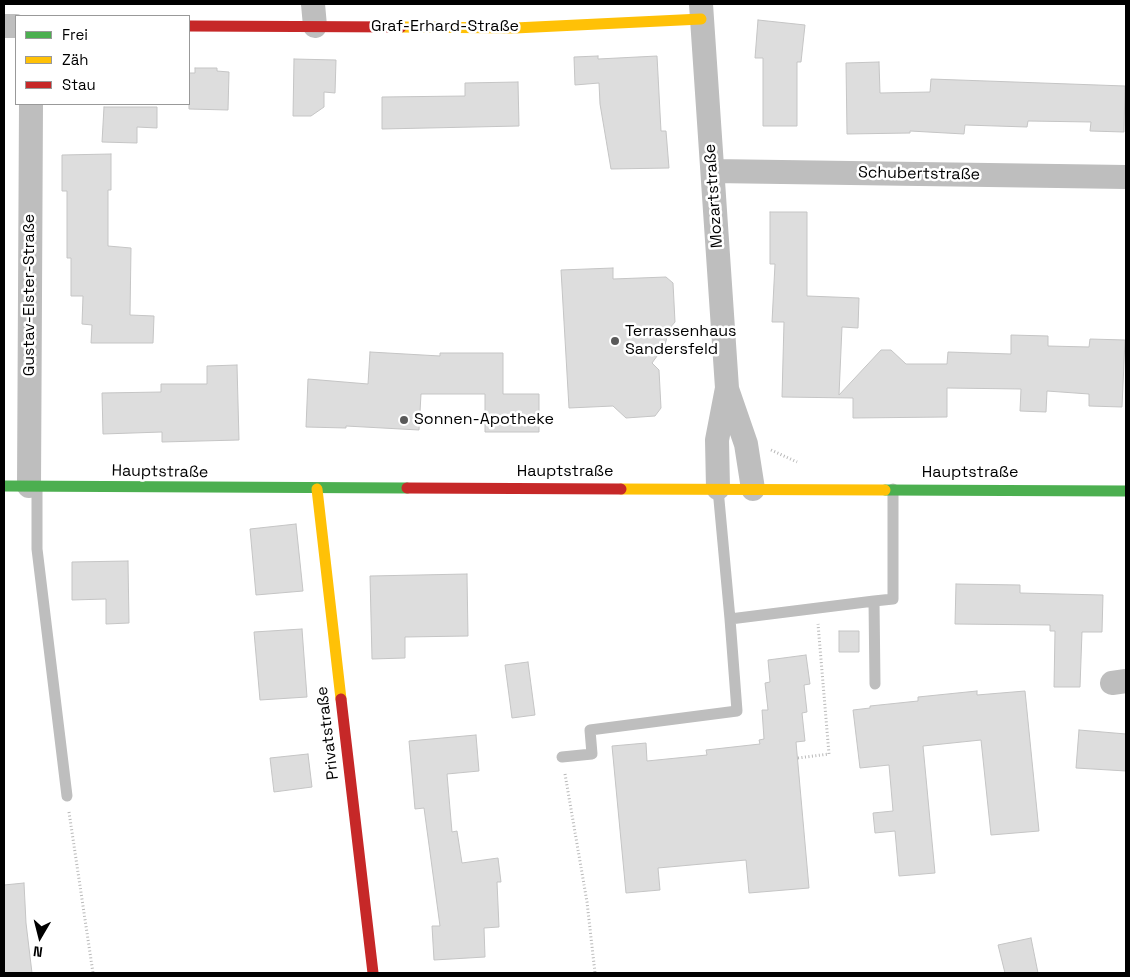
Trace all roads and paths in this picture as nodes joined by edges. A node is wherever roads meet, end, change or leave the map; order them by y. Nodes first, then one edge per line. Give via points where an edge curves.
1 (701, 11) edge
2 (314, 15) edge
3 (190, 26) edge
4 (31, 105) edge
5 (713, 171) junction
6 (1126, 177) edge
7 (727, 388) junction
8 (4, 486) edge
9 (33, 487) junction
10 (718, 488) junction
11 (753, 488) junction
12 (317, 489) junction
13 (893, 490) junction
14 (1126, 491) edge
15 (874, 601) junction
16 (816, 607) junction
17 (730, 619) junction
18 (875, 684) dead end
19 (562, 757) joint
20 (798, 758) dead end
21 (67, 796) joint
22 (93, 973) edge
23 (372, 973) edge
24 (595, 973) edge

1 - 2 main road, Graf-Erhard-Straße via 515,28
1 - 5 street, Mozartstraße
2 - 3 main road, Graf-Erhard-Straße
4 - 9 street, Gustav-Elster-Straße
5 - 6 street, Schubertstraße
5 - 7 street, Mozartstraße
7 - 10 street, Mozartstraße via 716,440
7 - 11 street, Mozartstraße via 746,444
8 - 9 main road, Hauptstraße
9 - 12 main road, Hauptstraße
9 - 21 lane
10 - 11 main road, Hauptstraße
10 - 12 main road, Hauptstraße
10 - 17 lane
11 - 13 main road, Hauptstraße
12 - 23 main road, Privatstraße
13 - 14 main road, Hauptstraße
13 - 15 lane via 893,599
15 - 16 lane
15 - 18 lane
16 - 17 lane
16 - 20 path via 829,754
17 - 19 lane via 737,711 590,730 592,754
19 - 24 path via 587,902
21 - 22 path

